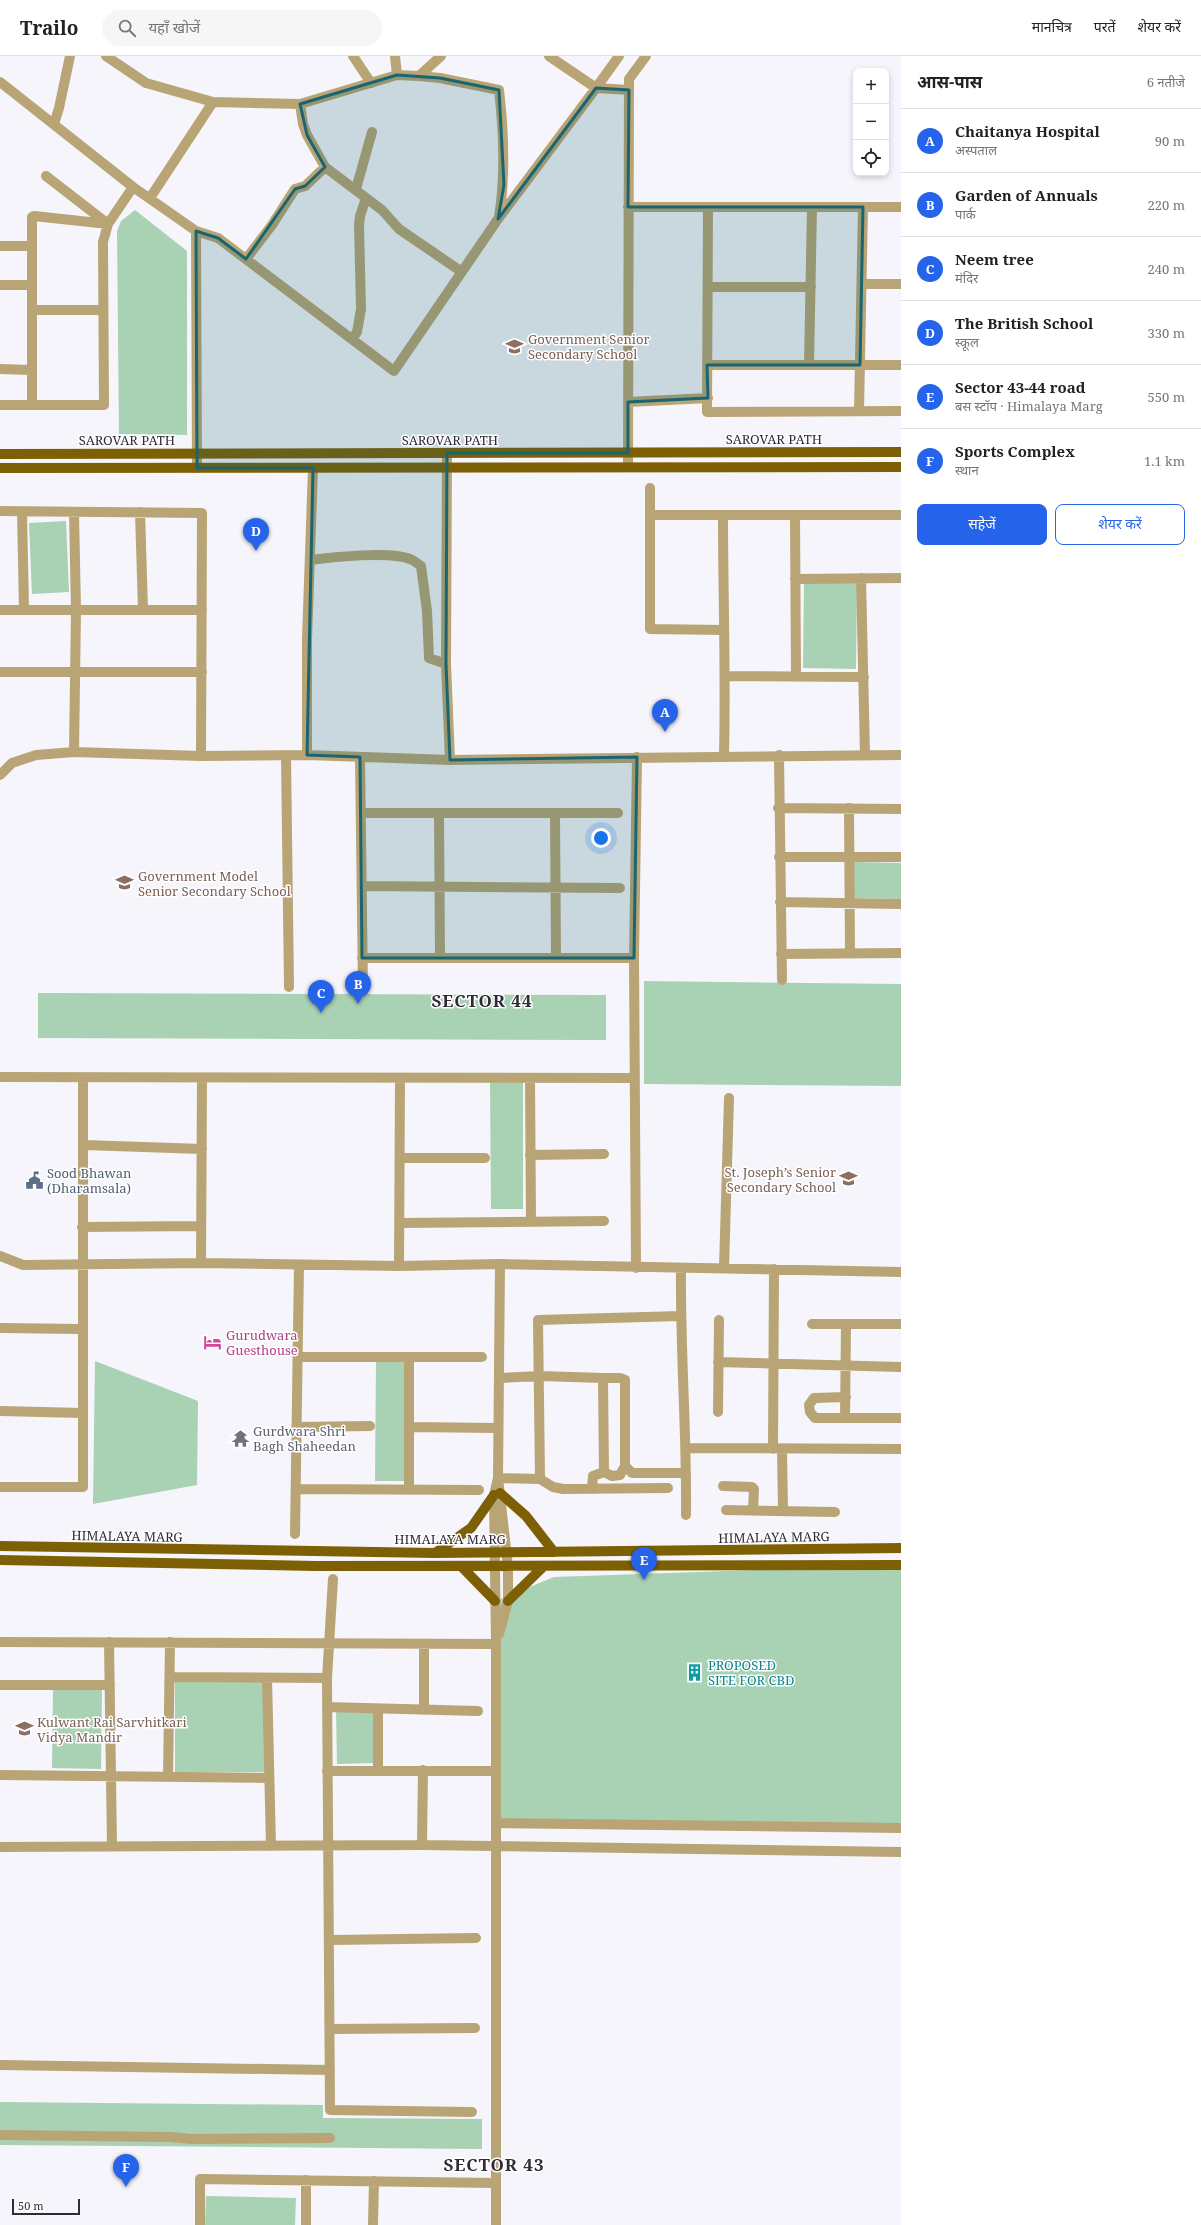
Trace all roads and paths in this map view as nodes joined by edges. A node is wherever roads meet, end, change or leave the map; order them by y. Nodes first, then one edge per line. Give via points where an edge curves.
1 (70, 56) edge
2 (106, 56) edge
3 (354, 56) edge
4 (395, 56) edge
5 (441, 56) edge
6 (549, 56) edge
7 (619, 56) edge
8 (646, 56) edge
9 (397, 75) junction
10 (419, 76) junction
11 (371, 83) junction
12 (2, 86) edge
13 (596, 88) junction
14 (630, 90) junction
15 (213, 102) junction
16 (300, 104) junction
17 (54, 124) junction
18 (372, 132) dead end
19 (325, 167) junction
20 (46, 176) dead end
21 (133, 187) junction
22 (356, 189) junction
23 (150, 198) junction
24 (366, 198) junction
25 (628, 207) junction
26 (708, 207) junction
27 (812, 207) junction
28 (863, 207) junction
29 (901, 207) edge
30 (498, 219) junction
31 (108, 224) junction
32 (196, 231) junction
33 (0, 246) edge
34 (32, 246) junction
35 (246, 259) junction
36 (462, 272) junction
37 (862, 284) junction
38 (901, 284) edge
39 (0, 285) edge
40 (32, 285) junction
41 (708, 287) junction
42 (811, 287) junction
43 (32, 310) junction
44 (103, 310) junction
45 (352, 339) junction
46 (707, 365) junction
47 (809, 365) junction
48 (860, 365) junction
49 (901, 365) edge
50 (0, 370) edge
51 (32, 370) junction
52 (708, 398) junction
53 (628, 402) junction
54 (0, 405) edge
55 (32, 405) junction
56 (859, 411) junction
57 (901, 411) edge
58 (901, 452) edge
59 (196, 453) junction
60 (447, 453) junction
61 (628, 453) junction
62 (0, 454) edge
63 (628, 467) junction
64 (901, 467) edge
65 (0, 468) edge
66 (196, 468) junction
67 (313, 468) junction
68 (447, 468) junction
69 (650, 488) dead end
70 (0, 512) edge
71 (22, 512) junction
72 (74, 512) junction
73 (140, 512) junction
74 (650, 515) junction
75 (723, 515) junction
76 (795, 515) junction
77 (901, 515) edge
78 (310, 560) junction
79 (861, 578) junction
80 (901, 578) edge
81 (795, 579) junction
82 (0, 610) edge
83 (24, 610) junction
84 (76, 610) junction
85 (143, 610) junction
86 (202, 610) junction
87 (724, 630) junction
88 (446, 664) junction
89 (0, 672) edge
90 (76, 672) junction
91 (202, 672) junction
92 (726, 676) junction
93 (796, 676) junction
94 (864, 677) junction
95 (74, 752) junction
96 (307, 755) junction
97 (779, 755) junction
98 (865, 755) junction
99 (901, 755) edge
100 (201, 756) junction
101 (286, 756) junction
102 (724, 756) junction
103 (360, 757) junction
104 (637, 757) junction
105 (450, 760) junction
106 (0, 775) edge
107 (778, 808) junction
108 (849, 808) junction
109 (901, 809) edge
110 (618, 812) dead end
111 (361, 813) junction
112 (439, 813) junction
113 (555, 813) junction
114 (779, 857) junction
115 (848, 857) junction
116 (901, 857) edge
117 (362, 886) junction
118 (440, 886) junction
119 (556, 888) junction
120 (620, 888) dead end
121 (780, 902) junction
122 (849, 903) junction
123 (901, 904) edge
124 (901, 952) edge
125 (850, 953) junction
126 (781, 954) junction
127 (362, 958) junction
128 (440, 958) junction
129 (556, 958) junction
130 (634, 958) junction
131 (782, 980) dead end
132 (289, 987) dead end
133 (362, 991) dead end
134 (0, 1077) edge
135 (83, 1078) junction
136 (202, 1078) junction
137 (400, 1078) junction
138 (530, 1078) junction
139 (635, 1078) junction
140 (729, 1098) dead end
141 (84, 1145) junction
142 (202, 1149) junction
143 (604, 1154) dead end
144 (530, 1155) junction
145 (400, 1158) junction
146 (485, 1158) dead end
147 (604, 1221) dead end
148 (531, 1222) junction
149 (399, 1223) junction
150 (200, 1226) junction
151 (82, 1227) junction
152 (0, 1256) edge
153 (202, 1263) junction
154 (82, 1264) junction
155 (500, 1264) junction
156 (299, 1265) junction
157 (399, 1266) junction
158 (636, 1268) junction
159 (681, 1268) junction
160 (724, 1268) junction
161 (774, 1269) junction
162 (901, 1272) edge
163 (681, 1316) junction
164 (719, 1320) dead end
165 (812, 1324) dead end
166 (846, 1324) junction
167 (901, 1324) edge
168 (0, 1328) edge
169 (81, 1329) junction
170 (298, 1357) junction
171 (409, 1357) junction
172 (482, 1358) dead end
173 (718, 1362) junction
174 (775, 1363) junction
175 (847, 1366) junction
176 (901, 1367) edge
177 (540, 1376) junction
178 (500, 1378) junction
179 (603, 1378) junction
180 (846, 1397) junction
181 (0, 1411) edge
182 (718, 1412) dead end
183 (82, 1413) junction
184 (845, 1418) junction
185 (901, 1418) edge
186 (370, 1426) dead end
187 (296, 1427) junction
188 (409, 1427) junction
189 (498, 1428) junction
190 (686, 1448) junction
191 (777, 1449) junction
192 (901, 1449) edge
193 (625, 1466) junction
194 (604, 1472) junction
195 (686, 1473) junction
196 (498, 1478) junction
197 (540, 1479) junction
198 (723, 1486) dead end
199 (0, 1488) edge
200 (668, 1488) dead end
201 (296, 1489) junction
202 (592, 1489) junction
203 (409, 1490) junction
204 (480, 1490) dead end
205 (497, 1494) junction
206 (726, 1510) dead end
207 (753, 1510) junction
208 (784, 1511) junction
209 (835, 1512) dead end
210 (686, 1516) dead end
211 (295, 1534) dead end
212 (0, 1546) edge
213 (901, 1548) edge
214 (494, 1552) junction
215 (507, 1552) junction
216 (554, 1552) junction
217 (435, 1553) junction
218 (0, 1560) edge
219 (901, 1565) edge
220 (461, 1566) junction
221 (494, 1566) junction
222 (508, 1566) junction
223 (544, 1566) junction
224 (333, 1579) dead end
225 (495, 1601) junction
226 (508, 1601) junction
227 (0, 1642) edge
228 (109, 1642) junction
229 (170, 1642) junction
230 (329, 1644) junction
231 (424, 1644) junction
232 (496, 1644) junction
233 (170, 1677) junction
234 (267, 1678) junction
235 (326, 1678) junction
236 (0, 1685) edge
237 (110, 1685) junction
238 (327, 1707) junction
239 (378, 1709) junction
240 (424, 1710) junction
241 (478, 1711) dead end
242 (423, 1770) junction
243 (327, 1771) junction
244 (378, 1771) junction
245 (495, 1771) junction
246 (0, 1775) edge
247 (111, 1777) junction
248 (168, 1777) junction
249 (269, 1778) junction
250 (496, 1823) junction
251 (901, 1828) edge
252 (0, 1844) edge
253 (422, 1845) junction
254 (112, 1846) junction
255 (271, 1846) junction
256 (328, 1846) junction
257 (495, 1847) junction
258 (901, 1852) edge
259 (476, 1938) dead end
260 (330, 1940) junction
261 (475, 2028) dead end
262 (330, 2029) junction
263 (0, 2065) edge
264 (330, 2070) junction
265 (472, 2112) dead end
266 (0, 2135) edge
267 (330, 2138) dead end
268 (306, 2180) junction
269 (374, 2181) junction
270 (496, 2183) junction
271 (200, 2225) edge
272 (306, 2225) edge
273 (373, 2225) edge
274 (496, 2225) edge

1 - 17 street
2 - 15 street via 146,83
3 - 11 street
4 - 9 street
5 - 10 street
6 - 13 street
7 - 13 street
8 - 14 street via 630,79
9 - 10 street
9 - 11 street
10 - 30 street via 499,90 504,139 504,184
11 - 16 street
12 - 17 street
13 - 14 street
13 - 30 street
14 - 25 street
15 - 16 street
15 - 23 street
16 - 19 street via 307,135
17 - 21 street
18 - 22 street
19 - 22 street
19 - 35 street via 306,186 295,189
20 - 31 street
21 - 23 street
21 - 31 street
22 - 24 street
23 - 32 street
24 - 36 street via 399,229
24 - 45 street via 359,224 361,309 357,332
25 - 26 street
25 - 53 street
26 - 27 street
26 - 41 street
27 - 28 street
27 - 42 street
28 - 29 street
28 - 37 street
30 - 36 street
31 - 34 street via 34,216
31 - 44 street via 103,242
32 - 35 street via 218,238
32 - 59 street
33 - 34 street
34 - 40 street
35 - 45 street
36 - 45 street via 394,370
37 - 38 street
37 - 48 street
39 - 40 street
40 - 43 street
41 - 42 street
41 - 46 street
42 - 47 street
43 - 44 street
43 - 51 street
44 - 55 street via 104,405
46 - 47 street
46 - 52 street
47 - 48 street
48 - 49 street
48 - 56 street
50 - 51 street
51 - 55 street
52 - 53 street
52 - 56 street via 707,412
53 - 61 street
54 - 55 street
56 - 57 street
58 - 61 main road, SAROVAR PATH
59 - 60 main road, SAROVAR PATH
59 - 62 main road, SAROVAR PATH
59 - 66 street
60 - 61 main road, SAROVAR PATH
60 - 68 street
61 - 63 street
63 - 64 main road
63 - 68 main road
65 - 66 main road
66 - 67 main road
67 - 68 main road
67 - 78 street
68 - 88 street
69 - 74 street
70 - 71 street
71 - 72 street
71 - 83 street
72 - 73 street
72 - 84 street
73 - 85 street
73 - 86 street via 202,512
74 - 75 street
74 - 87 street via 650,629
75 - 76 street
75 - 87 street
76 - 77 street
76 - 81 street
78 - 88 street via 346,556 395,557 410,559 421,566 427,611 429,658
78 - 96 street
79 - 80 street
79 - 81 street
79 - 94 street
81 - 93 street
82 - 83 street
83 - 84 street
84 - 85 street
84 - 90 street
85 - 86 street
86 - 91 street
87 - 92 street
88 - 105 street
89 - 90 street
90 - 91 street
90 - 95 street
91 - 100 street
92 - 93 street
92 - 102 street
93 - 94 street
94 - 98 street
95 - 100 street
95 - 106 street via 36,755 12,763
96 - 101 street
96 - 103 street
97 - 98 street
97 - 102 street
97 - 107 street
98 - 99 street
100 - 101 street
101 - 132 street
102 - 104 street
103 - 105 street
103 - 111 street
104 - 105 street
104 - 130 street
107 - 108 street
107 - 114 street
108 - 109 street
108 - 115 street
110 - 113 street
111 - 112 street
111 - 117 street
112 - 113 street
112 - 118 street
113 - 119 street
114 - 115 street
114 - 121 street
115 - 116 street
115 - 122 street
117 - 118 street
117 - 127 street
118 - 119 street
118 - 128 street
119 - 120 street
119 - 129 street
121 - 122 street
121 - 126 street
122 - 123 street
122 - 125 street
124 - 125 street
125 - 126 street
126 - 131 street
127 - 128 street
127 - 133 street
128 - 129 street
129 - 130 street
130 - 139 street
134 - 135 street
135 - 136 street
135 - 141 street
136 - 137 street
136 - 142 street
137 - 138 street
137 - 145 street
138 - 139 street
138 - 144 street
139 - 158 street
140 - 160 street
141 - 142 street
141 - 151 street
142 - 150 street
143 - 144 street
144 - 148 street
145 - 146 street
145 - 149 street
147 - 148 street
148 - 149 street
149 - 157 street
150 - 151 street
150 - 153 street
151 - 154 street
152 - 154 street via 23,1265
153 - 154 street
153 - 156 street
154 - 169 street
155 - 157 street
155 - 158 street
155 - 178 street
156 - 157 street
156 - 170 street
158 - 159 street
159 - 160 street
159 - 163 street
160 - 161 street
161 - 162 street
161 - 174 street
163 - 177 street via 538,1320
163 - 190 street
164 - 173 street
165 - 166 street
166 - 167 street
166 - 175 street
168 - 169 street
169 - 183 street
170 - 171 street
170 - 187 street
171 - 172 street
171 - 188 street
173 - 174 street
173 - 182 street
174 - 175 street
174 - 191 street
175 - 176 street
175 - 180 street
177 - 178 street
177 - 179 street
177 - 197 street
178 - 189 street
179 - 193 street via 625,1380
179 - 194 street
180 - 184 street
180 - 184 street via 814,1398 810,1405 810,1412 815,1418
181 - 183 street
183 - 199 street via 83,1487
184 - 185 street
186 - 187 street
187 - 201 street
188 - 189 street
188 - 203 street
189 - 196 street
190 - 191 street
190 - 195 street
191 - 192 street
191 - 208 street
193 - 194 street via 620,1475 612,1476
193 - 195 street via 632,1473
194 - 202 street via 593,1476
195 - 210 street
196 - 197 street
196 - 205 street
197 - 202 street via 553,1488
198 - 207 street via 752,1487
200 - 202 street
201 - 203 street
201 - 211 street
203 - 204 street
205 - 214 street
205 - 215 street
205 - 216 main road via 526,1516
205 - 217 main road via 471,1528
206 - 207 street
207 - 208 street
208 - 209 street
212 - 217 main road, HIMALAYA MARG
213 - 216 main road, HIMALAYA MARG
214 - 215 main road, HIMALAYA MARG
214 - 217 main road, HIMALAYA MARG
214 - 221 street
215 - 216 main road, HIMALAYA MARG
215 - 222 street
218 - 220 main road, HIMALAYA MARG
219 - 223 main road, HIMALAYA MARG
220 - 221 main road, HIMALAYA MARG
220 - 225 main road
221 - 222 main road, HIMALAYA MARG
221 - 225 street
222 - 223 main road, HIMALAYA MARG
222 - 226 street
223 - 226 main road
224 - 230 street
225 - 232 street
226 - 232 street
227 - 228 street
228 - 229 street
228 - 237 street
229 - 230 street
229 - 233 street
230 - 231 street
230 - 235 street
231 - 232 street
231 - 240 street
232 - 245 street
233 - 234 street
233 - 248 street
234 - 235 street
234 - 249 street
235 - 238 street
236 - 237 street
237 - 247 street
238 - 239 street
238 - 243 street
239 - 240 street
239 - 244 street
240 - 241 street
242 - 244 street
242 - 245 street
242 - 253 street
243 - 244 street
243 - 256 street
245 - 250 street
246 - 247 street
247 - 248 street
247 - 254 street
248 - 249 street
249 - 255 street
250 - 251 street
250 - 257 street
252 - 254 street
253 - 256 street
253 - 257 street
254 - 255 street
255 - 256 street
256 - 260 street
257 - 258 street
257 - 270 street
259 - 260 street
260 - 262 street
261 - 262 street
262 - 264 street
263 - 264 street
264 - 265 street via 330,2110
266 - 267 street via 170,2136 192,2139
268 - 269 street
268 - 271 street via 200,2179
268 - 272 street
269 - 270 street
269 - 273 street
270 - 274 street

